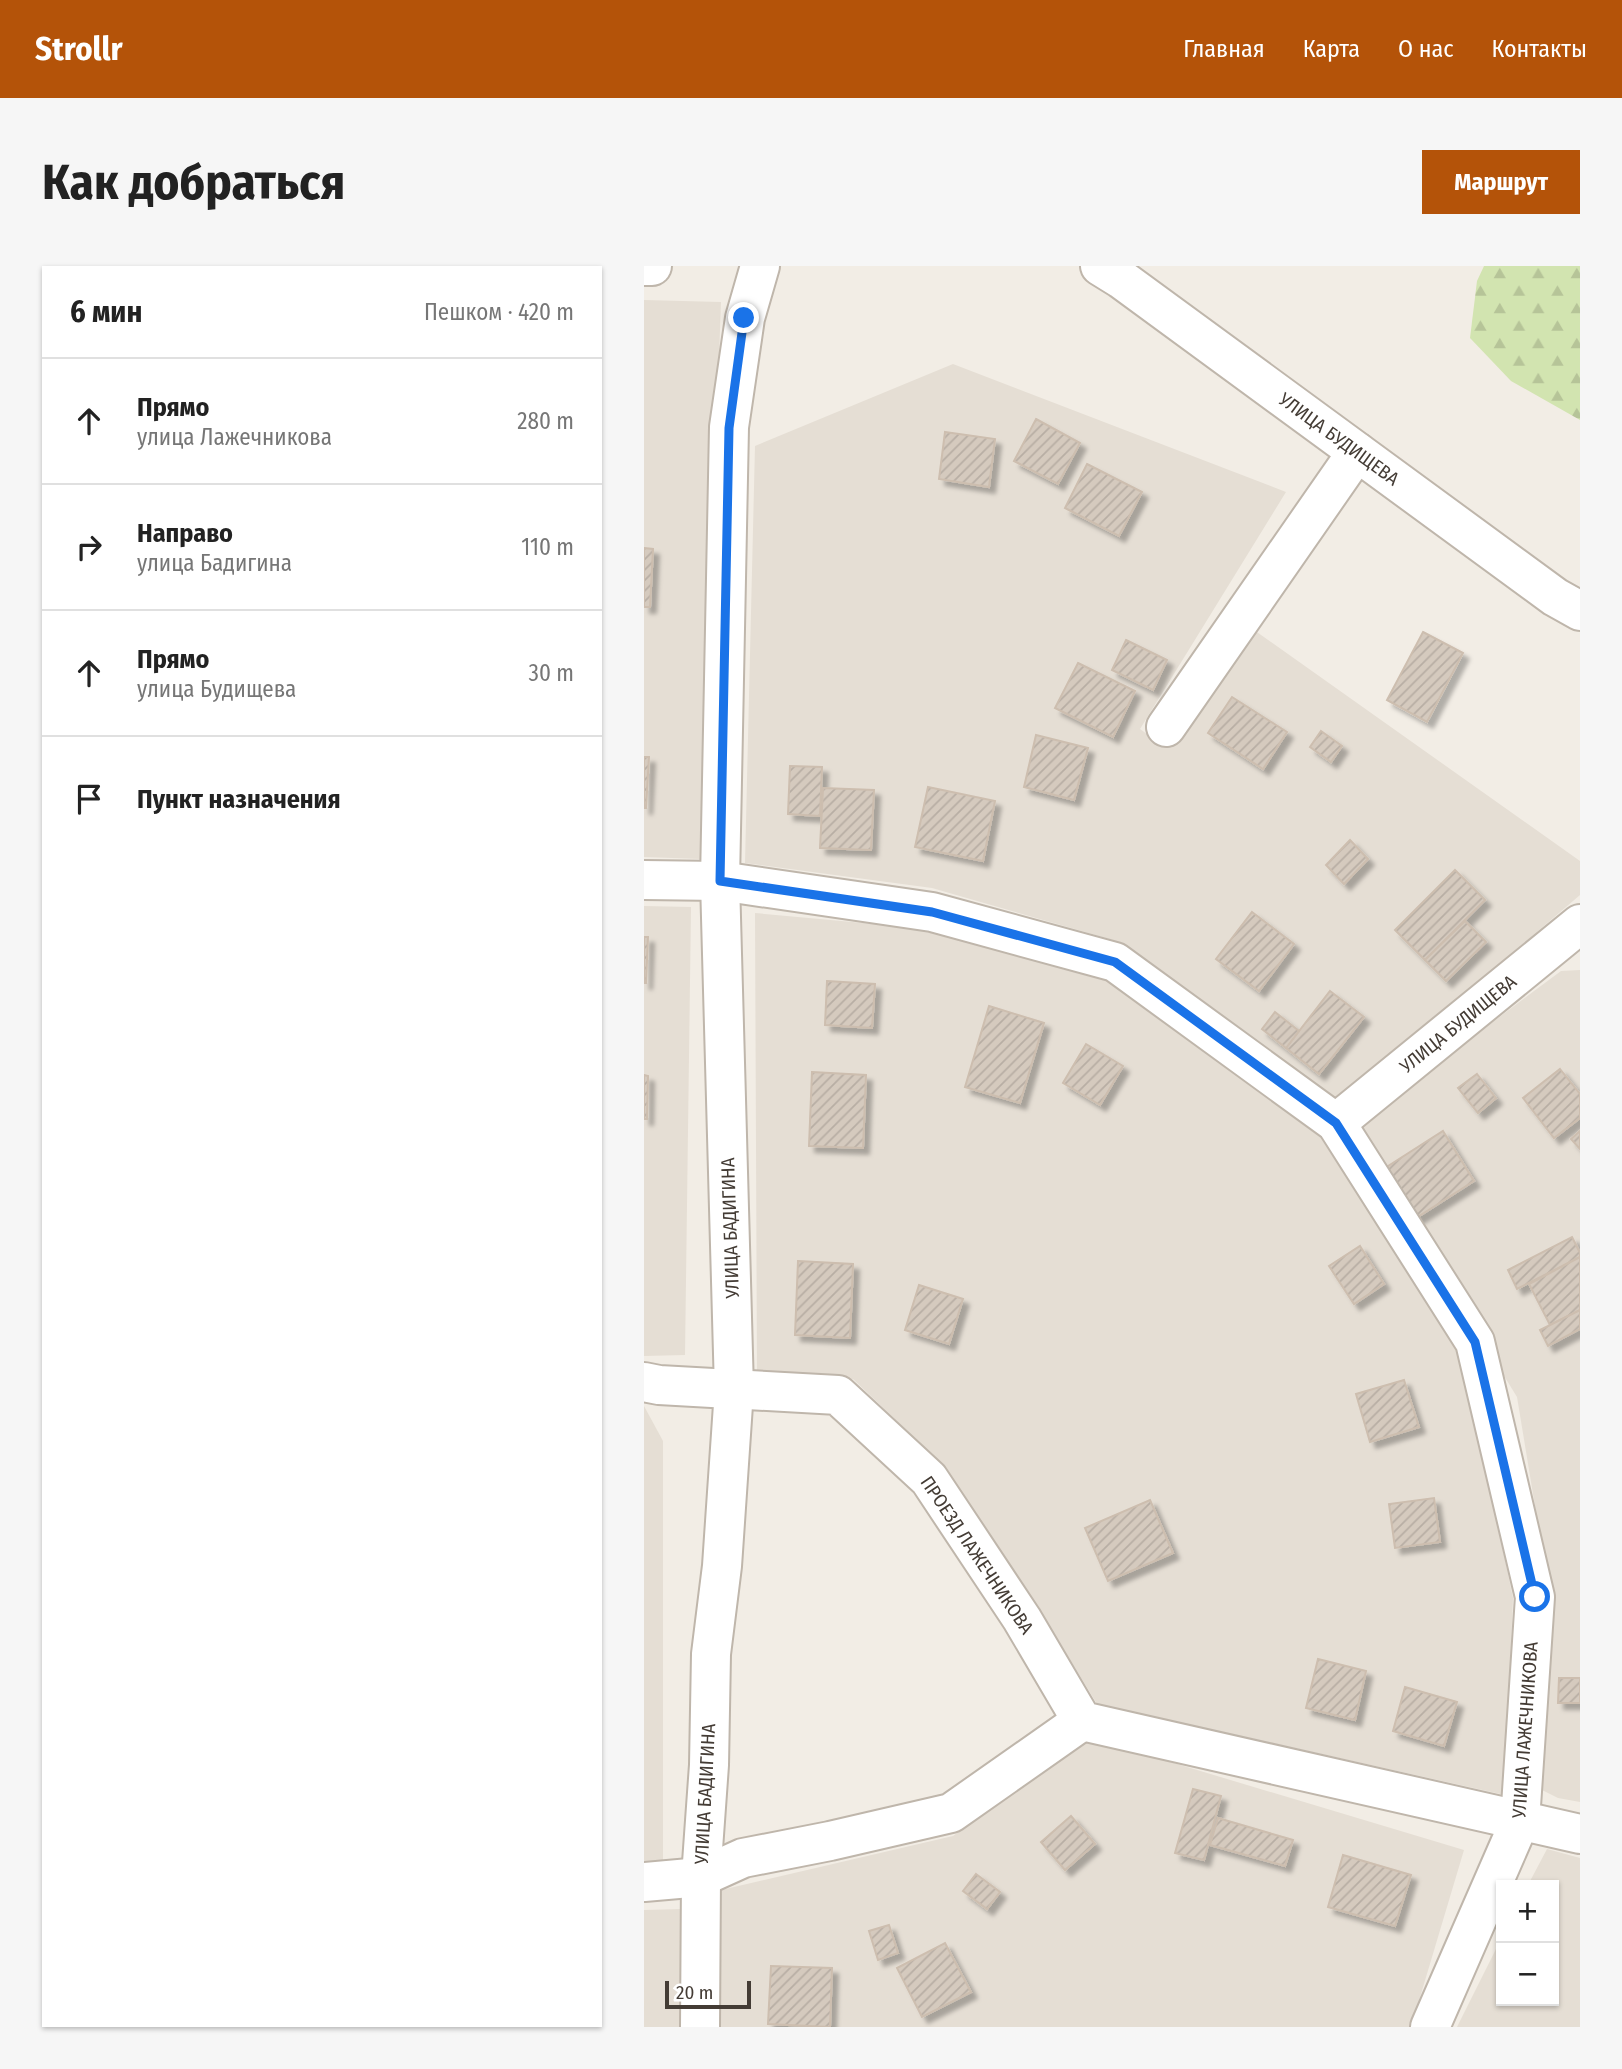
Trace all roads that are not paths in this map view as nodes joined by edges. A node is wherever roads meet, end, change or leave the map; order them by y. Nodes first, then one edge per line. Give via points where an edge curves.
1 (644, 266) edge
2 (652, 266) edge
3 (760, 266) edge
4 (1100, 266) edge
5 (1357, 452) junction
6 (1580, 611) edge
7 (1166, 727) dead end
8 (644, 880) edge
9 (720, 881) junction
10 (1580, 924) edge
11 (1336, 1123) junction
12 (644, 1382) edge
13 (734, 1390) junction
14 (1082, 1721) junction
15 (1520, 1821) junction
16 (1580, 1834) edge
17 (701, 1877) junction
18 (644, 1882) edge
19 (700, 2027) edge
20 (1430, 2027) edge

1 - 2 street
3 - 9 street, УЛИЦА БАДИГИНА via 744,318 729,428
4 - 5 street, УЛИЦА БУДИЩЕВА
5 - 6 street, УЛИЦА БУДИЩЕВА
5 - 7 street
8 - 9 street, УЛИЦА ЛАЖЕЧНИКОВА
9 - 11 street, УЛИЦА ЛАЖЕЧНИКОВА via 932,912 1115,962
9 - 13 street, УЛИЦА БАДИГИНА
10 - 11 street, УЛИЦА БУДИЩЕВА
11 - 15 street, УЛИЦА ЛАЖЕЧНИКОВА via 1475,1342 1535,1597
12 - 13 street, ПРОЕЗД ЛАЖЕЧНИКОВА
13 - 14 street, ПРОЕЗД ЛАЖЕЧНИКОВА via 838,1395 929,1479 1022,1619
13 - 17 street, УЛИЦА БАДИГИНА via 711,1654
14 - 15 street
14 - 17 street via 951,1813 743,1858
15 - 16 street
15 - 20 street, УЛИЦА ЛАЖЕЧНИКОВА
17 - 18 street
17 - 19 street, УЛИЦА БАДИГИНА

